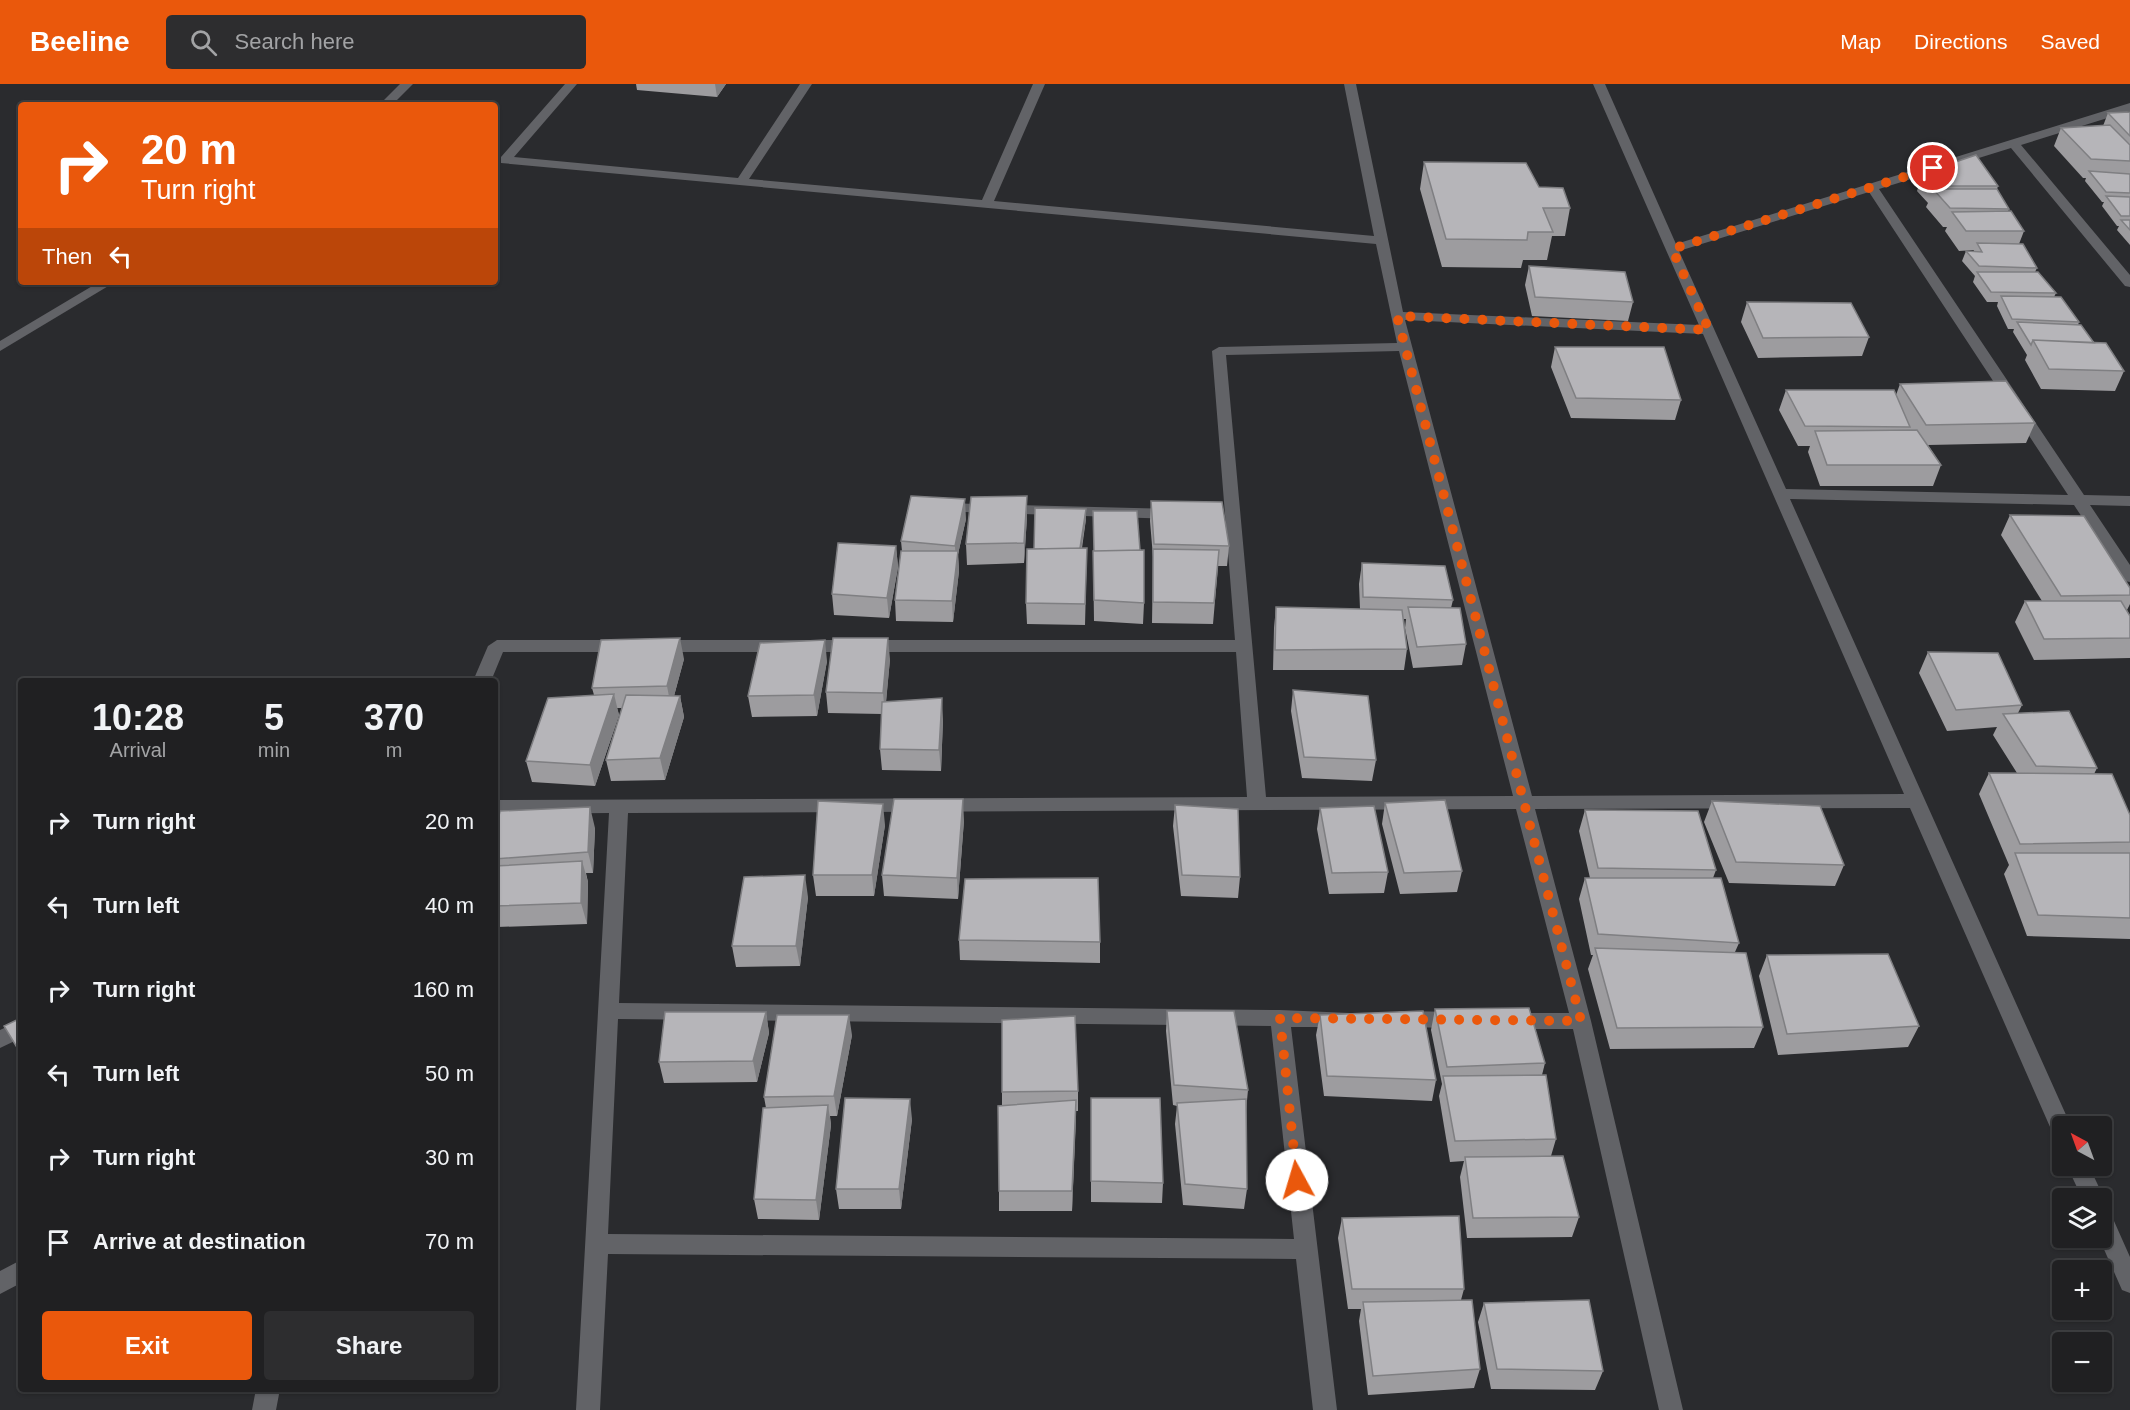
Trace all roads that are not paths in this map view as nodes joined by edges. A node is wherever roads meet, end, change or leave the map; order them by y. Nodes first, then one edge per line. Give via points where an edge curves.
1 (407, 84) edge
2 (571, 84) edge
3 (806, 84) edge
4 (1039, 84) edge
5 (1350, 84) edge
6 (1599, 84) edge
7 (389, 102) edge
8 (2130, 107) edge
9 (2013, 143) junction
10 (741, 182) junction
11 (1872, 187) junction
12 (986, 204) junction
13 (1382, 241) junction
14 (1672, 249) junction
15 (2130, 283) edge
16 (103, 285) edge
17 (1397, 316) junction
18 (1709, 330) junction
19 (0, 347) edge
20 (1405, 347) junction
21 (1782, 494) junction
22 (2080, 501) junction
23 (2130, 501) edge
24 (921, 508) edge
25 (1185, 514) edge
26 (2130, 577) edge
27 (1244, 646) junction
28 (483, 678) edge
29 (1917, 801) junction
30 (1525, 802) junction
31 (1257, 804) junction
32 (619, 806) junction
33 (498, 807) edge
34 (610, 1011) junction
35 (1280, 1018) junction
36 (1361, 1019) edge
37 (1384, 1019) edge
38 (1581, 1021) junction
39 (18, 1030) edge
40 (0, 1040) edge
41 (2056, 1116) edge
42 (2112, 1242) edge
43 (595, 1245) junction
44 (1305, 1249) junction
45 (18, 1272) edge
46 (0, 1284) edge
47 (2130, 1284) edge
48 (267, 1392) edge
49 (264, 1410) edge
50 (588, 1410) edge
51 (1325, 1410) edge
52 (1671, 1410) edge

1 - 7 street
2 - 10 street via 505,160
3 - 10 street
4 - 12 street
5 - 13 street
6 - 14 street
8 - 9 street
9 - 11 street
9 - 15 street
10 - 12 street
11 - 14 street
11 - 22 street
12 - 13 street
13 - 17 street
14 - 18 street
16 - 19 street
17 - 18 street
17 - 20 street
18 - 21 street
20 - 27 street via 1219,351 1227,515
20 - 30 street
21 - 22 street
21 - 29 street
22 - 23 street
22 - 26 street
24 - 25 street
27 - 28 street via 497,646
27 - 31 street
29 - 30 street
29 - 41 street
30 - 31 street
30 - 38 street
31 - 32 street
32 - 33 street
32 - 34 street
34 - 35 street
34 - 43 street
35 - 36 street
35 - 44 street
37 - 38 street
38 - 52 street
39 - 40 street
42 - 47 street
43 - 44 street
43 - 50 street
44 - 51 street
45 - 46 street
48 - 49 street

